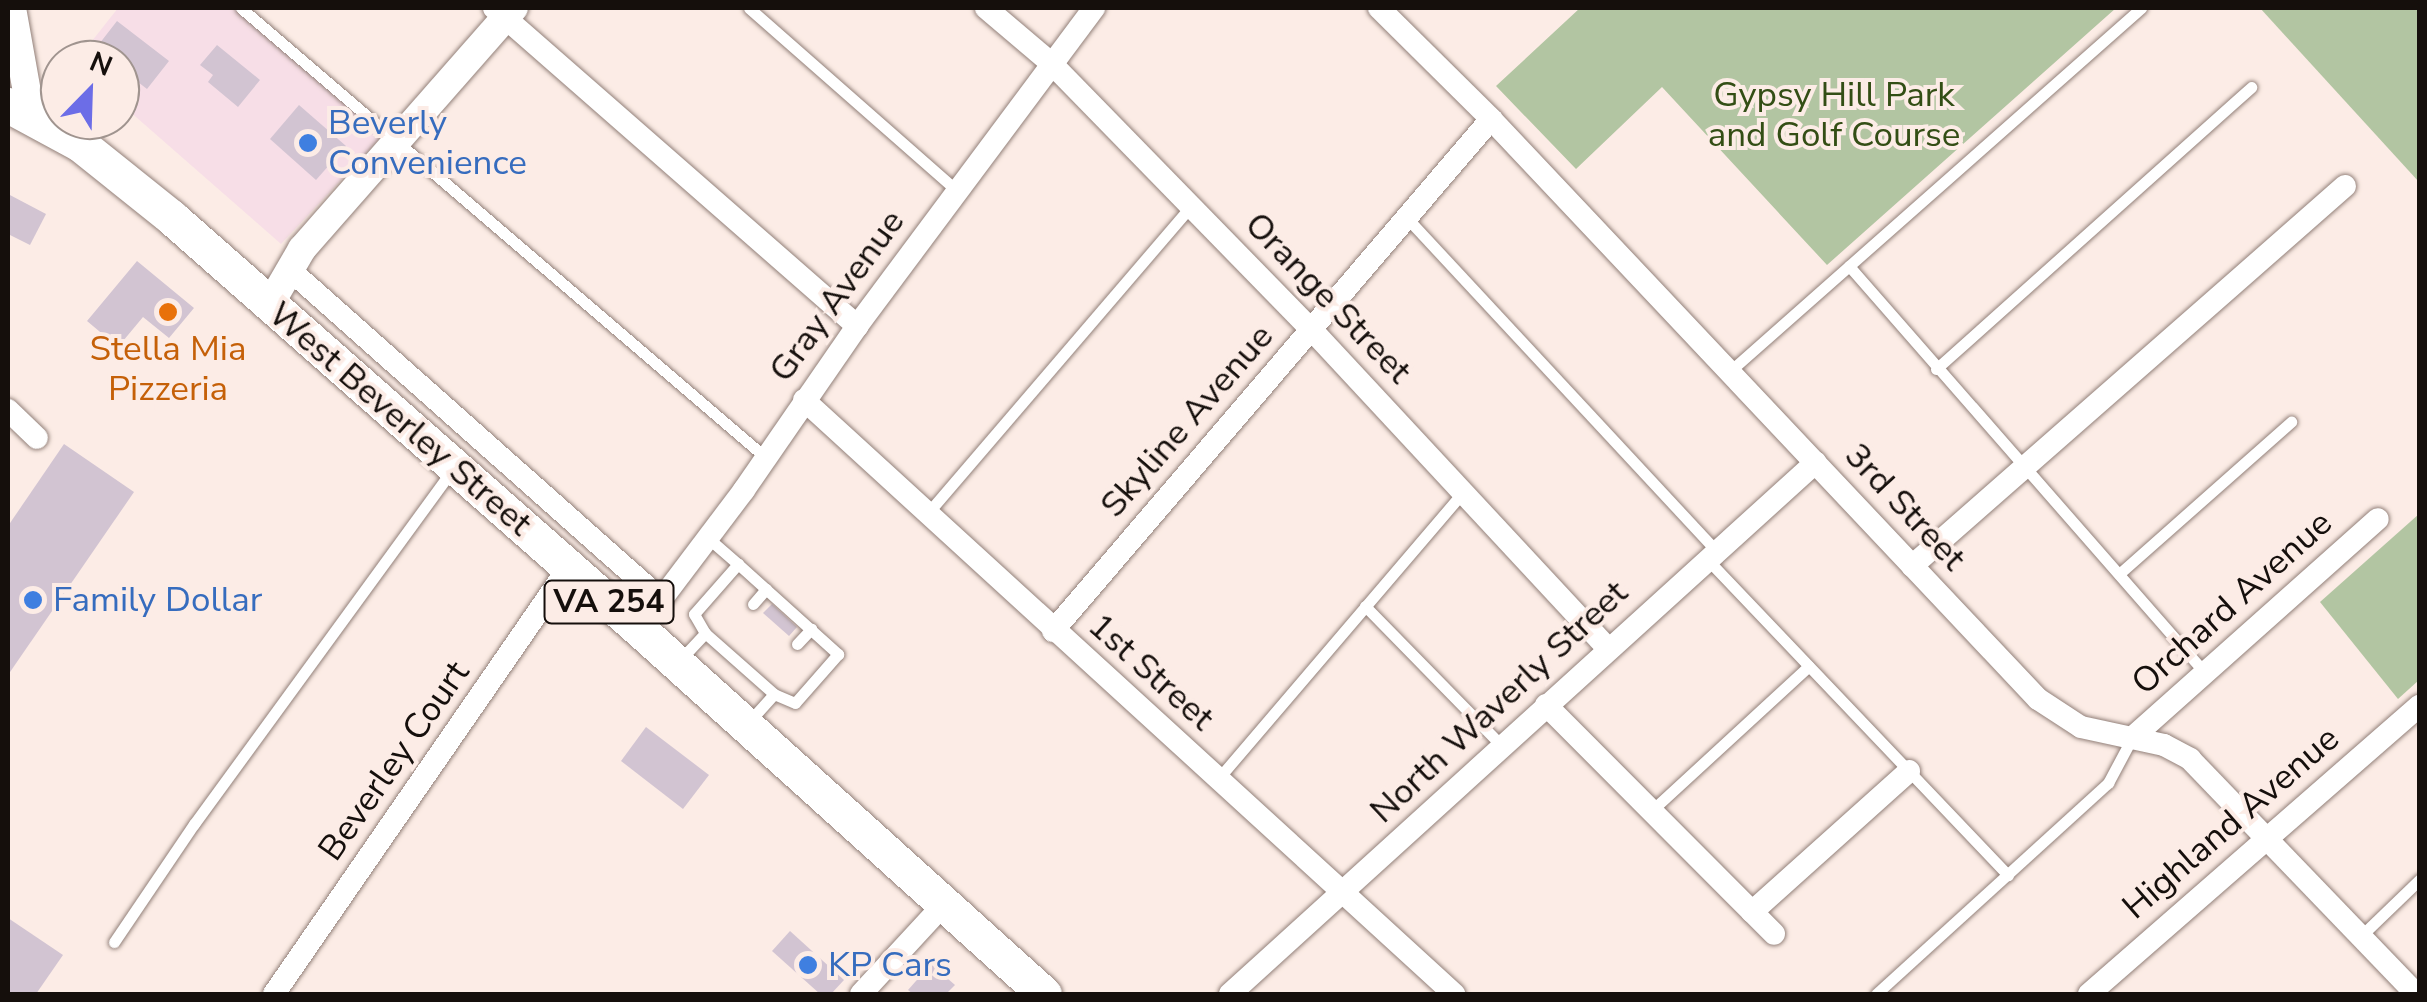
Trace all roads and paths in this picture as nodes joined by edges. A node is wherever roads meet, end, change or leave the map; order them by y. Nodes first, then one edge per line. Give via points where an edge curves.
1 (12, 8) edge
2 (241, 8) edge
3 (750, 8) edge
4 (986, 8) edge
5 (1094, 8) edge
6 (1379, 8) edge
7 (2141, 8) edge
8 (505, 11) edge
9 (1052, 64) junction
10 (2251, 87) dead end
11 (19, 110) edge
12 (1491, 120) junction
13 (397, 140) junction
14 (2344, 186) dead end
15 (958, 191) junction
16 (1191, 206) junction
17 (1407, 218) junction
18 (1848, 266) junction
19 (290, 270) junction
20 (270, 304) junction
21 (857, 326) junction
22 (1312, 330) junction
23 (1936, 368) junction
24 (1729, 372) junction
25 (804, 400) junction
26 (8, 410) edge
27 (2290, 422) dead end
28 (37, 438) dead end
29 (766, 457) junction
30 (1816, 462) junction
31 (454, 468) junction
32 (2025, 468) junction
33 (1463, 492) junction
34 (927, 514) junction
35 (2378, 520) dead end
36 (708, 538) junction
37 (1710, 554) junction
38 (738, 564) junction
39 (1912, 566) junction
40 (569, 567) junction
41 (2119, 574) junction
42 (766, 589) junction
43 (662, 600) junction
44 (752, 604) dead end
45 (1365, 606) junction
46 (810, 628) junction
47 (639, 629) junction
48 (1053, 631) junction
49 (727, 632) dead end
50 (706, 633) junction
51 (717, 644) junction
52 (797, 644) dead end
53 (1608, 648) junction
54 (677, 664) junction
55 (1809, 666) junction
56 (772, 673) dead end
57 (2206, 673) junction
58 (762, 684) junction
59 (774, 694) junction
60 (2420, 705) edge
61 (1546, 706) junction
62 (746, 726) junction
63 (2132, 738) junction
64 (1502, 746) junction
65 (1909, 772) junction
66 (1218, 779) junction
67 (1649, 813) junction
68 (2267, 838) junction
69 (2008, 875) junction
70 (2420, 879) edge
71 (1345, 892) junction
72 (946, 903) junction
73 (1752, 912) junction
74 (1774, 934) dead end
75 (2361, 936) junction
76 (114, 942) dead end
77 (274, 994) edge
78 (861, 994) edge
79 (1044, 994) edge
80 (1230, 994) edge
81 (1454, 994) edge
82 (1876, 994) edge
83 (2089, 994) edge
84 (2416, 994) edge

1 - 11 street
2 - 13 lane
3 - 15 lane
4 - 9 street, Orange Street
5 - 9 street, Gray Avenue
6 - 12 street, 3rd Street
7 - 18 lane
8 - 13 street
8 - 21 street
9 - 15 street, Gray Avenue
9 - 16 street, Orange Street
10 - 23 lane
11 - 20 main road, West Beverley Street / VA 254 via 116,172
12 - 17 street, Skyline Avenue
12 - 24 street, 3rd Street
13 - 19 street
13 - 29 lane
14 - 32 street
15 - 21 street, Gray Avenue
16 - 22 street, Orange Street
16 - 34 lane
17 - 22 street, Skyline Avenue
17 - 37 lane
18 - 23 lane
18 - 24 lane
19 - 20 street
19 - 43 street, West Beverley Street
20 - 31 main road, West Beverley Street / VA 254
21 - 25 street, Gray Avenue
22 - 33 street, Orange Street
22 - 48 street, Skyline Avenue
23 - 32 lane
24 - 30 street, 3rd Street
25 - 29 street, Gray Avenue
25 - 34 street, 1st Street
26 - 28 street
27 - 41 lane
29 - 36 street, Gray Avenue
30 - 37 street, North Waverly Street
30 - 39 street, 3rd Street
31 - 40 main road, West Beverley Street / VA 254
31 - 76 lane
32 - 39 street
32 - 41 lane
33 - 45 lane
33 - 53 street, Orange Street
34 - 48 street, 1st Street
35 - 57 street, Orchard Avenue
36 - 38 lane
36 - 43 street, Gray Avenue
37 - 53 street, North Waverly Street
37 - 55 lane
38 - 42 lane
38 - 50 lane via 694,614
39 - 63 street, 3rd Street via 2045,706 2082,727
40 - 47 main road, West Beverley Street / VA 254
40 - 77 street, Beverley Court
41 - 57 lane
42 - 44 lane
42 - 46 lane
43 - 47 street, Gray Avenue
45 - 64 lane
45 - 66 lane
46 - 52 lane
46 - 59 lane via 838,654 795,703
47 - 54 main road, West Beverley Street / VA 254
48 - 66 street, 1st Street
49 - 51 lane
50 - 51 lane
50 - 54 lane
51 - 58 lane
53 - 61 street, North Waverly Street
54 - 62 main road, West Beverley Street / VA 254
55 - 65 lane
55 - 67 lane
56 - 58 lane
57 - 63 street, Orchard Avenue
58 - 59 lane
59 - 62 lane
60 - 68 street, Highland Avenue
61 - 64 street, North Waverly Street
61 - 67 street
62 - 72 main road, West Beverley Street / VA 254
63 - 68 street, 3rd Street via 2190,759
63 - 69 lane via 2108,782
64 - 71 street, North Waverly Street
65 - 69 lane
65 - 73 street
66 - 71 street, 1st Street
67 - 73 street
68 - 75 street, 3rd Street
68 - 83 street, Highland Avenue
69 - 82 lane
70 - 75 lane
71 - 80 street, North Waverly Street
71 - 81 street, 1st Street
72 - 78 street
72 - 79 main road, West Beverley Street / VA 254
73 - 74 street
75 - 84 street, 3rd Street

